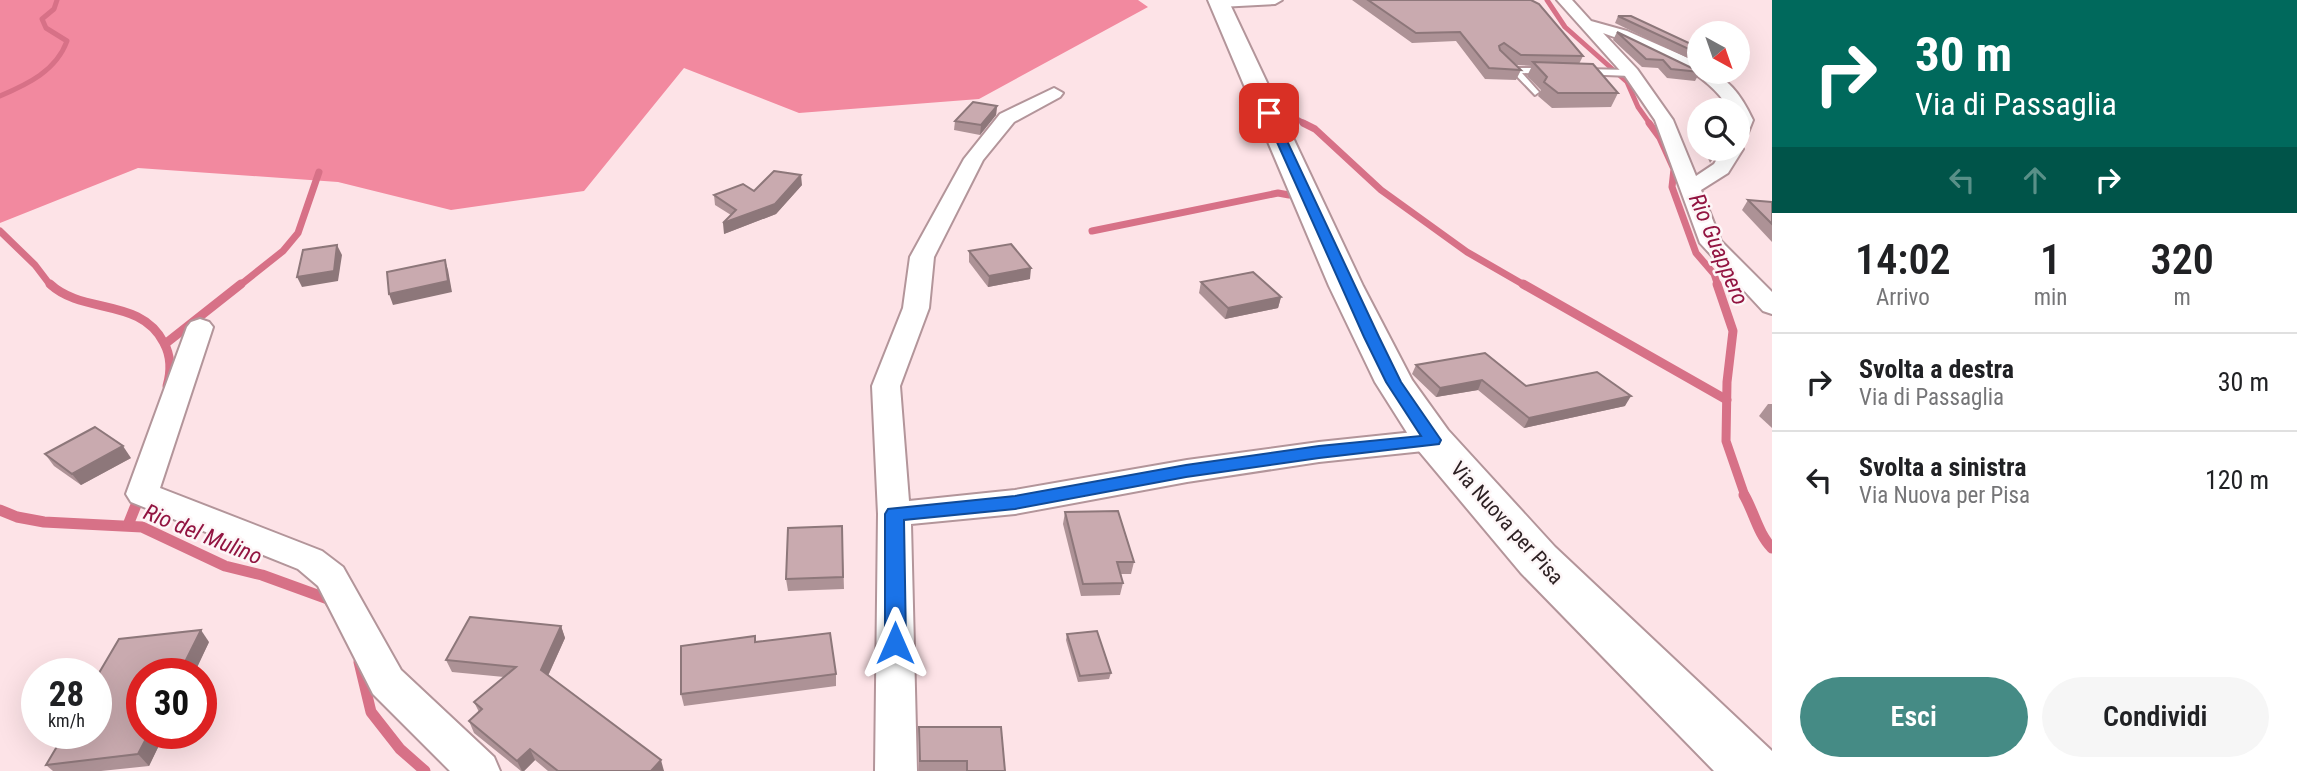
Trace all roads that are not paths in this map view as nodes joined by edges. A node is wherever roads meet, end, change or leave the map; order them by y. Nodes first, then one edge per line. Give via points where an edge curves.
1 (1275, 0) edge
2 (1564, 0) edge
3 (1219, 2) edge
4 (1587, 24) junction
5 (1501, 57) edge
6 (1514, 70) junction
7 (1556, 71) edge
8 (1570, 71) edge
9 (1626, 73) junction
10 (1535, 92) dead end
11 (1054, 93) dead end
12 (1730, 98) edge
13 (1728, 161) edge
14 (1690, 187) junction
15 (1772, 306) edge
16 (200, 327) dead end
17 (1433, 440) junction
18 (894, 514) junction
19 (479, 771) edge
20 (896, 771) edge
21 (1753, 771) edge

1 - 3 street
2 - 4 street
3 - 17 main road, Via Nuova per Pisa via 1351,297 1394,382
4 - 9 street
4 - 12 street via 1650,47 1715,81
5 - 6 lane
6 - 7 lane
6 - 10 lane
8 - 9 lane
9 - 14 street via 1664,120
11 - 18 street via 1007,118 982,149 922,257 916,308 886,386
13 - 14 street via 1713,177
14 - 15 street via 1711,243
16 - 19 street via 142,494 310,560 331,577 387,682
17 - 18 street via 1186,471 1015,502
17 - 21 main road, Via Nuova per Pisa via 1538,560
18 - 20 street

